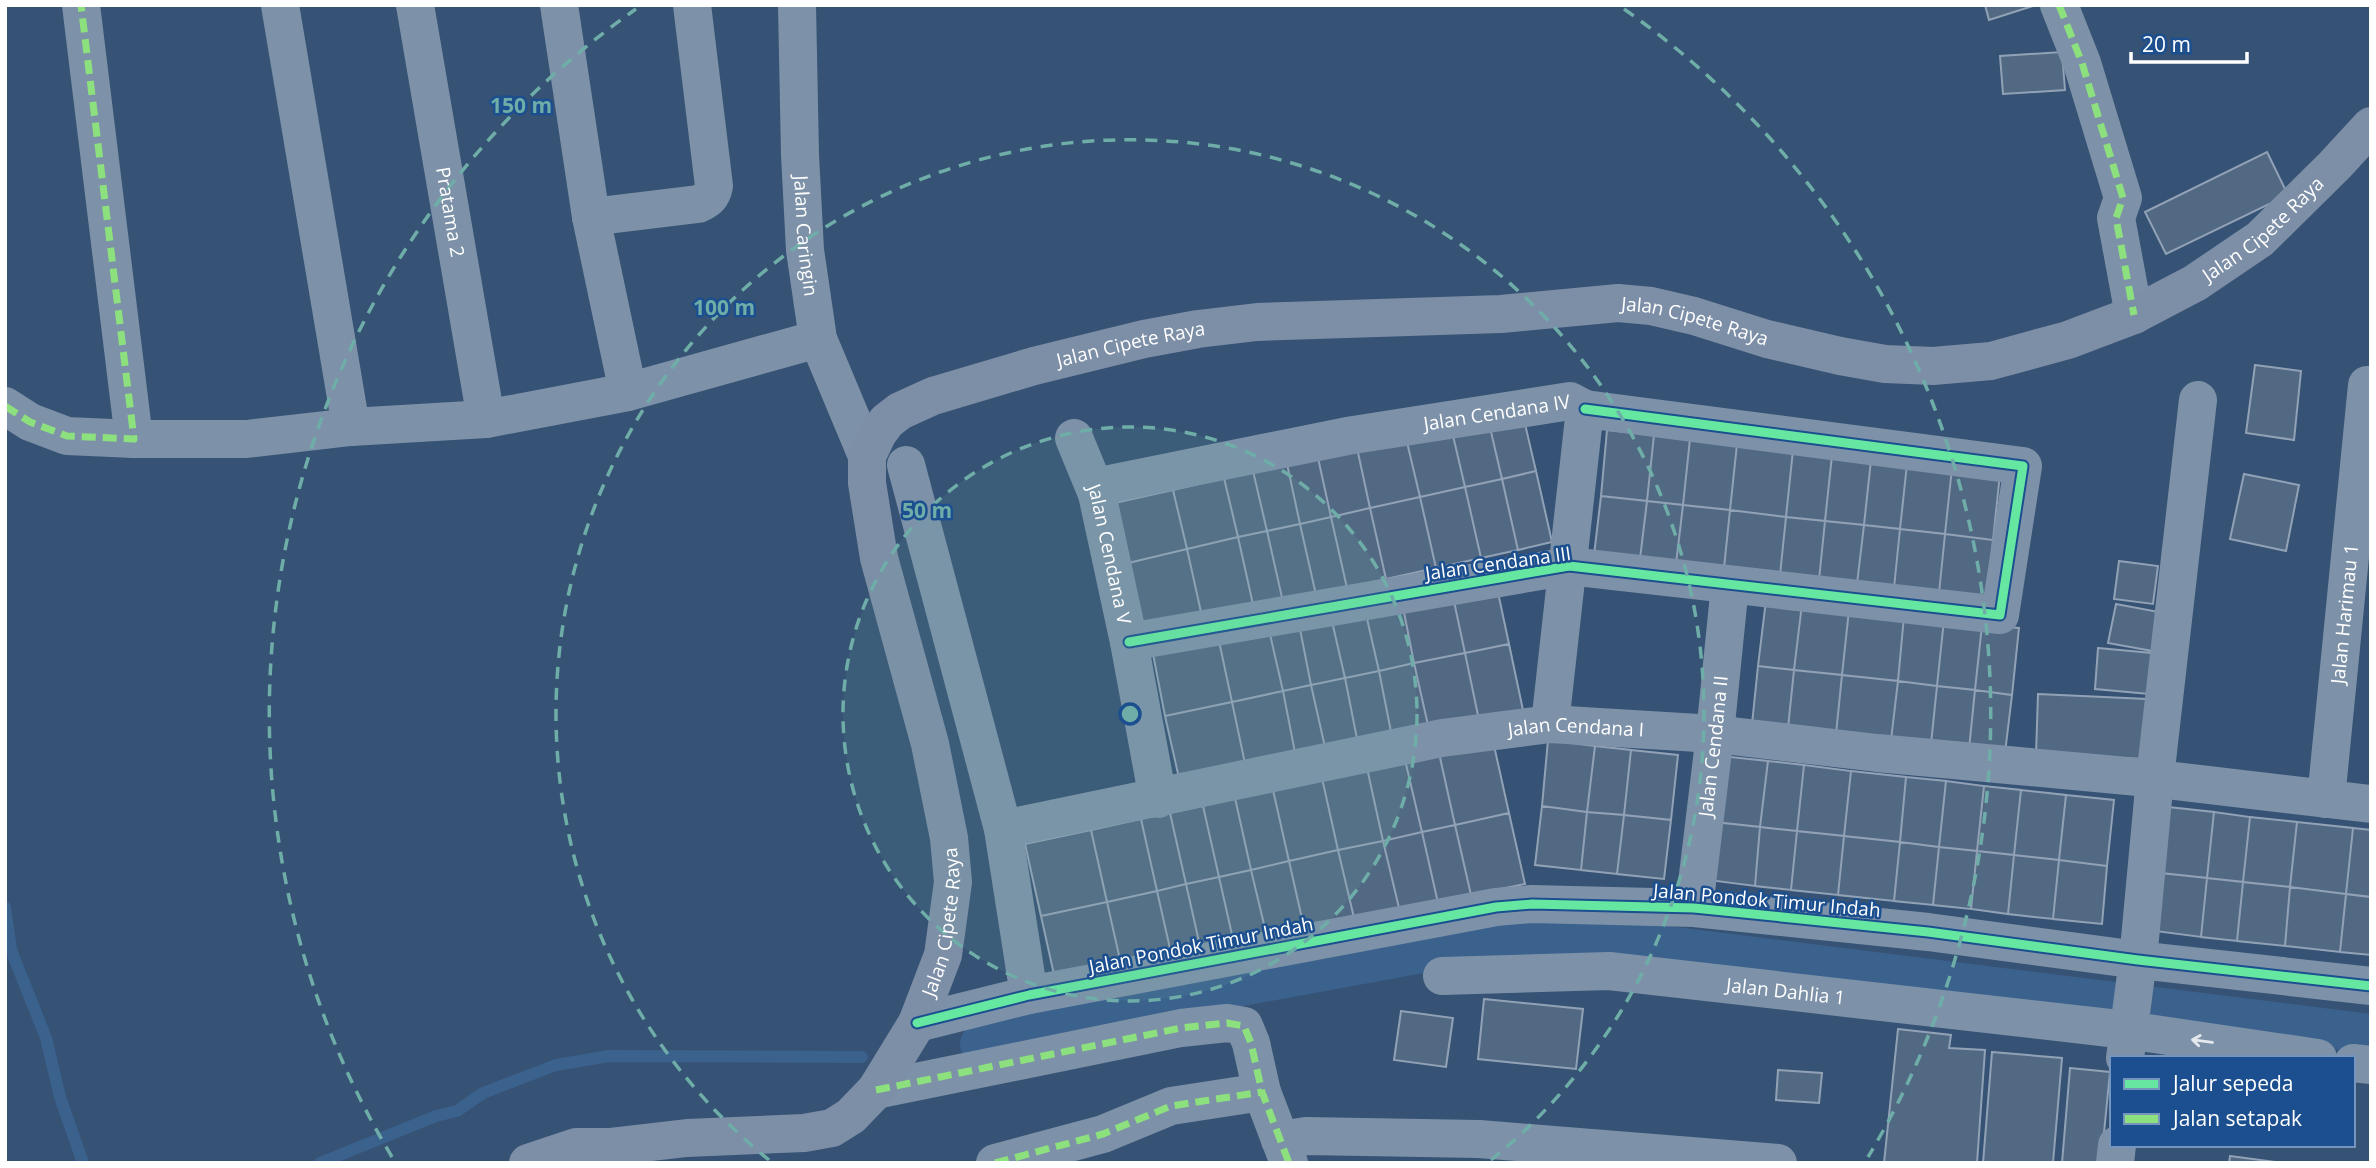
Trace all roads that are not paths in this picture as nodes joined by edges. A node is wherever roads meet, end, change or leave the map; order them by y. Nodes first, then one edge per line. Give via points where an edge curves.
1 (82, 5) edge
2 (280, 5) edge
3 (415, 5) edge
4 (559, 5) edge
5 (692, 5) edge
6 (797, 5) edge
7 (2059, 5) edge
8 (2371, 126) edge
9 (591, 217) junction
10 (2134, 315) junction
11 (818, 339) junction
12 (2367, 386) dead end
13 (628, 392) junction
14 (2198, 400) dead end
15 (5, 406) edge
16 (1585, 410) junction
17 (486, 419) junction
18 (351, 427) junction
19 (1074, 438) dead end
20 (134, 439) junction
21 (867, 456) junction
22 (906, 465) dead end
23 (1097, 494) junction
24 (1569, 566) junction
25 (1730, 585) junction
26 (1129, 642) junction
27 (1550, 724) junction
28 (1715, 734) junction
29 (2155, 778) junction
30 (1158, 799) junction
31 (2326, 799) junction
32 (2371, 804) edge
33 (1003, 830) junction
34 (1694, 908) junction
35 (1441, 976) dead end
36 (2371, 986) edge
37 (1029, 995) junction
38 (2131, 1009) edge
39 (917, 1023) junction
40 (2310, 1056) edge
41 (876, 1090) junction
42 (1262, 1092) junction
43 (1485, 1151) edge
44 (1284, 1152) edge
45 (611, 1155) edge
46 (528, 1163) edge
47 (995, 1163) edge
48 (1778, 1163) edge

1 - 20 street
2 - 18 street
3 - 17 street, Pratama 2
4 - 9 street
5 - 9 street via 713,194 698,204
6 - 11 street, Jalan Caringin via 805,236
7 - 10 street via 2123,198 2116,218
8 - 10 main road, Jalan Cipete Raya via 2260,239 2195,283
9 - 13 street
10 - 21 main road, Jalan Cipete Raya via 2068,340 1991,361 1933,366 1840,356 1694,316 1618,303 1501,313 1257,322 1144,339 933,396 887,421
11 - 13 street
11 - 21 street, Jalan Caringin
12 - 31 street, Jalan Harimau 1
13 - 17 street
14 - 29 street
15 - 20 street via 30,422 67,436
16 - 23 street, Jalan Cendana IV via 1570,401 1347,436 1109,484
16 - 24 street, Jalan Cendana IV
16 - 25 street, Jalan Cendana III via 2023,466 2000,615
17 - 18 street
18 - 20 street via 247,439
19 - 23 street, Jalan Cendana V
21 - 39 main road, Jalan Cipete Raya via 866,483 879,558 930,744 953,882 943,955
22 - 33 street
23 - 26 street, Jalan Cendana V
24 - 25 street, Jalan Cendana III
24 - 26 street, Jalan Cendana III
24 - 27 street, Jalan Cendana IV
25 - 28 street, Jalan Cendana II
26 - 30 street, Jalan Cendana V
27 - 28 street, Jalan Cendana I
27 - 30 street, Jalan Cendana I via 1442,738
28 - 29 street, Jalan Cendana I
28 - 34 street, Jalan Cendana II
29 - 31 street, Jalan Cendana I
29 - 38 street
30 - 33 street, Jalan Cendana I
31 - 32 street
33 - 37 street
34 - 37 street, Jalan Pondok Timur Indah via 1496,907
34 - 38 street, Jalan Pondok Timur Indah via 1928,932
35 - 38 street, Jalan Dahlia 1 via 1609,971
36 - 38 street, Jalan Pondok Timur Indah
37 - 39 street, Jalan Pondok Timur Indah
40 -> 38 street, Jalan Pondok Timur Indah
39 - 41 main road, Jalan Cipete Raya
41 - 42 street via 1181,1027 1227,1023 1244,1026
41 - 45 main road, Jalan Cipete Raya via 832,1128 687,1138
42 - 44 street
42 - 47 street via 1171,1106 1103,1134
43 - 44 street via 1306,1136
43 - 48 street
45 - 46 main road, Jalan Cipete Raya via 576,1147

